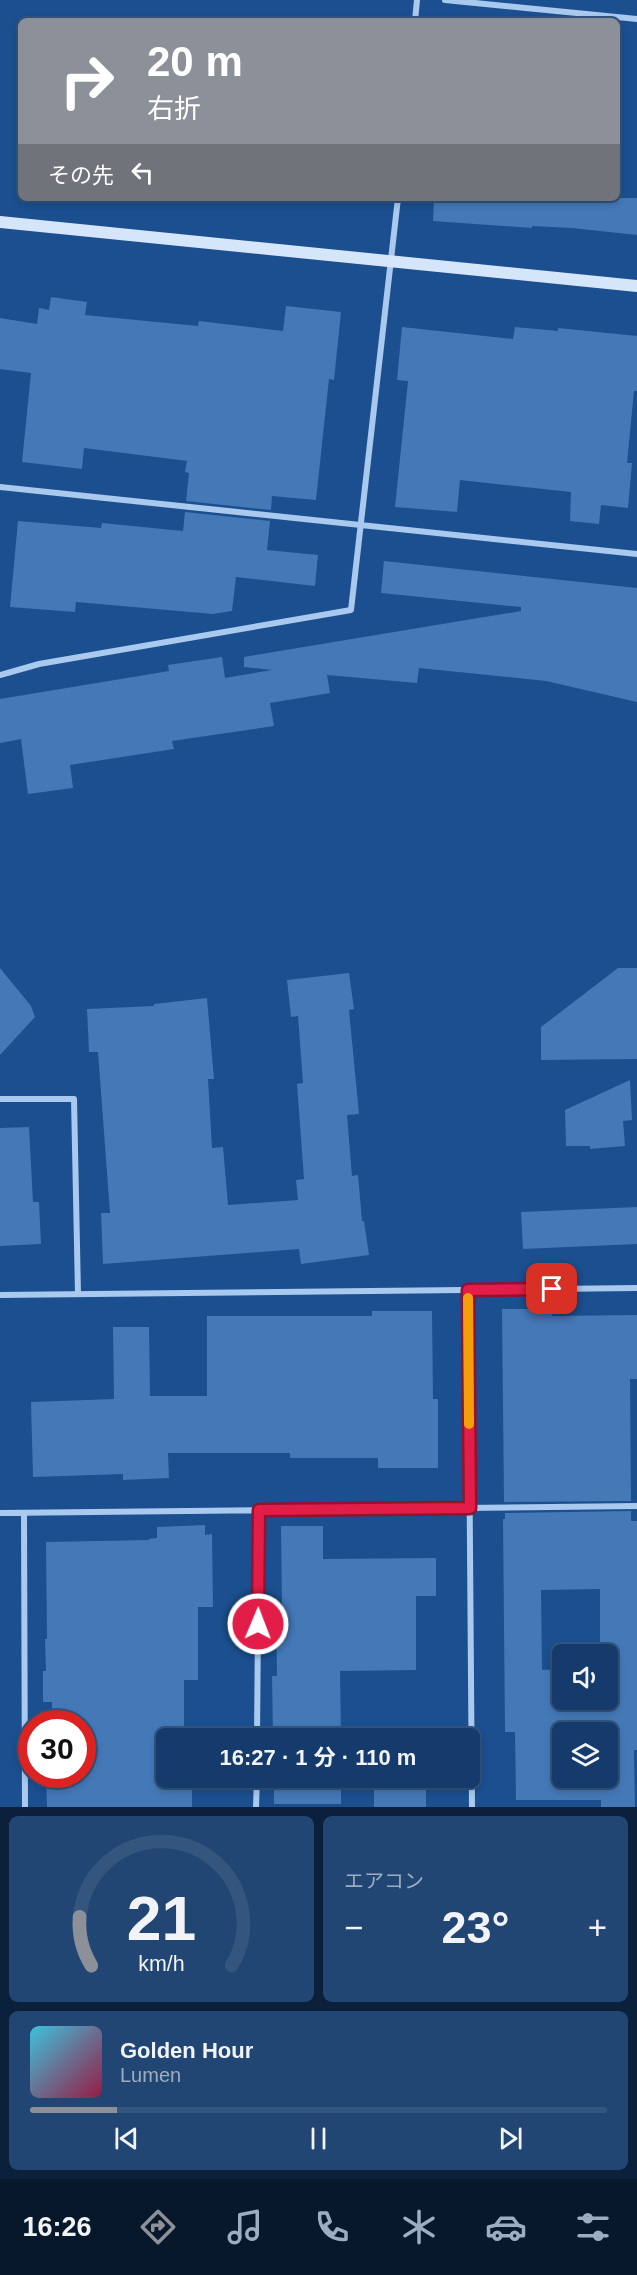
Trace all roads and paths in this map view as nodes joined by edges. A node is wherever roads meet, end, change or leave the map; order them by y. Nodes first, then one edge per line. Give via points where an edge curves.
1 (417, 0) edge
2 (445, 0) edge
3 (415, 18) edge
4 (637, 19) edge
5 (398, 201) edge
6 (0, 222) edge
7 (392, 262) junction
8 (637, 286) edge
9 (0, 487) edge
10 (362, 526) junction
11 (637, 554) edge
12 (0, 675) edge
13 (0, 1098) edge
14 (637, 1288) edge
15 (468, 1290) junction
16 (78, 1294) junction
17 (0, 1295) edge
18 (637, 1506) edge
19 (470, 1508) junction
20 (259, 1510) junction
21 (0, 1513) edge
22 (24, 1513) junction
23 (257, 1728) edge
24 (257, 1788) edge
25 (25, 1807) edge
26 (256, 1807) edge
27 (472, 1807) edge

1 - 3 street
2 - 4 street
5 - 7 street
6 - 7 street
7 - 8 street
7 - 10 street
9 - 10 street
10 - 11 street
10 - 12 street via 351,610 39,664
13 - 16 street via 74,1099
14 - 15 street
15 - 16 street
15 - 19 street
16 - 17 street
18 - 19 street
19 - 20 street
19 - 27 street
20 - 22 street
20 - 23 street
21 - 22 street
22 - 25 street
24 - 26 street

